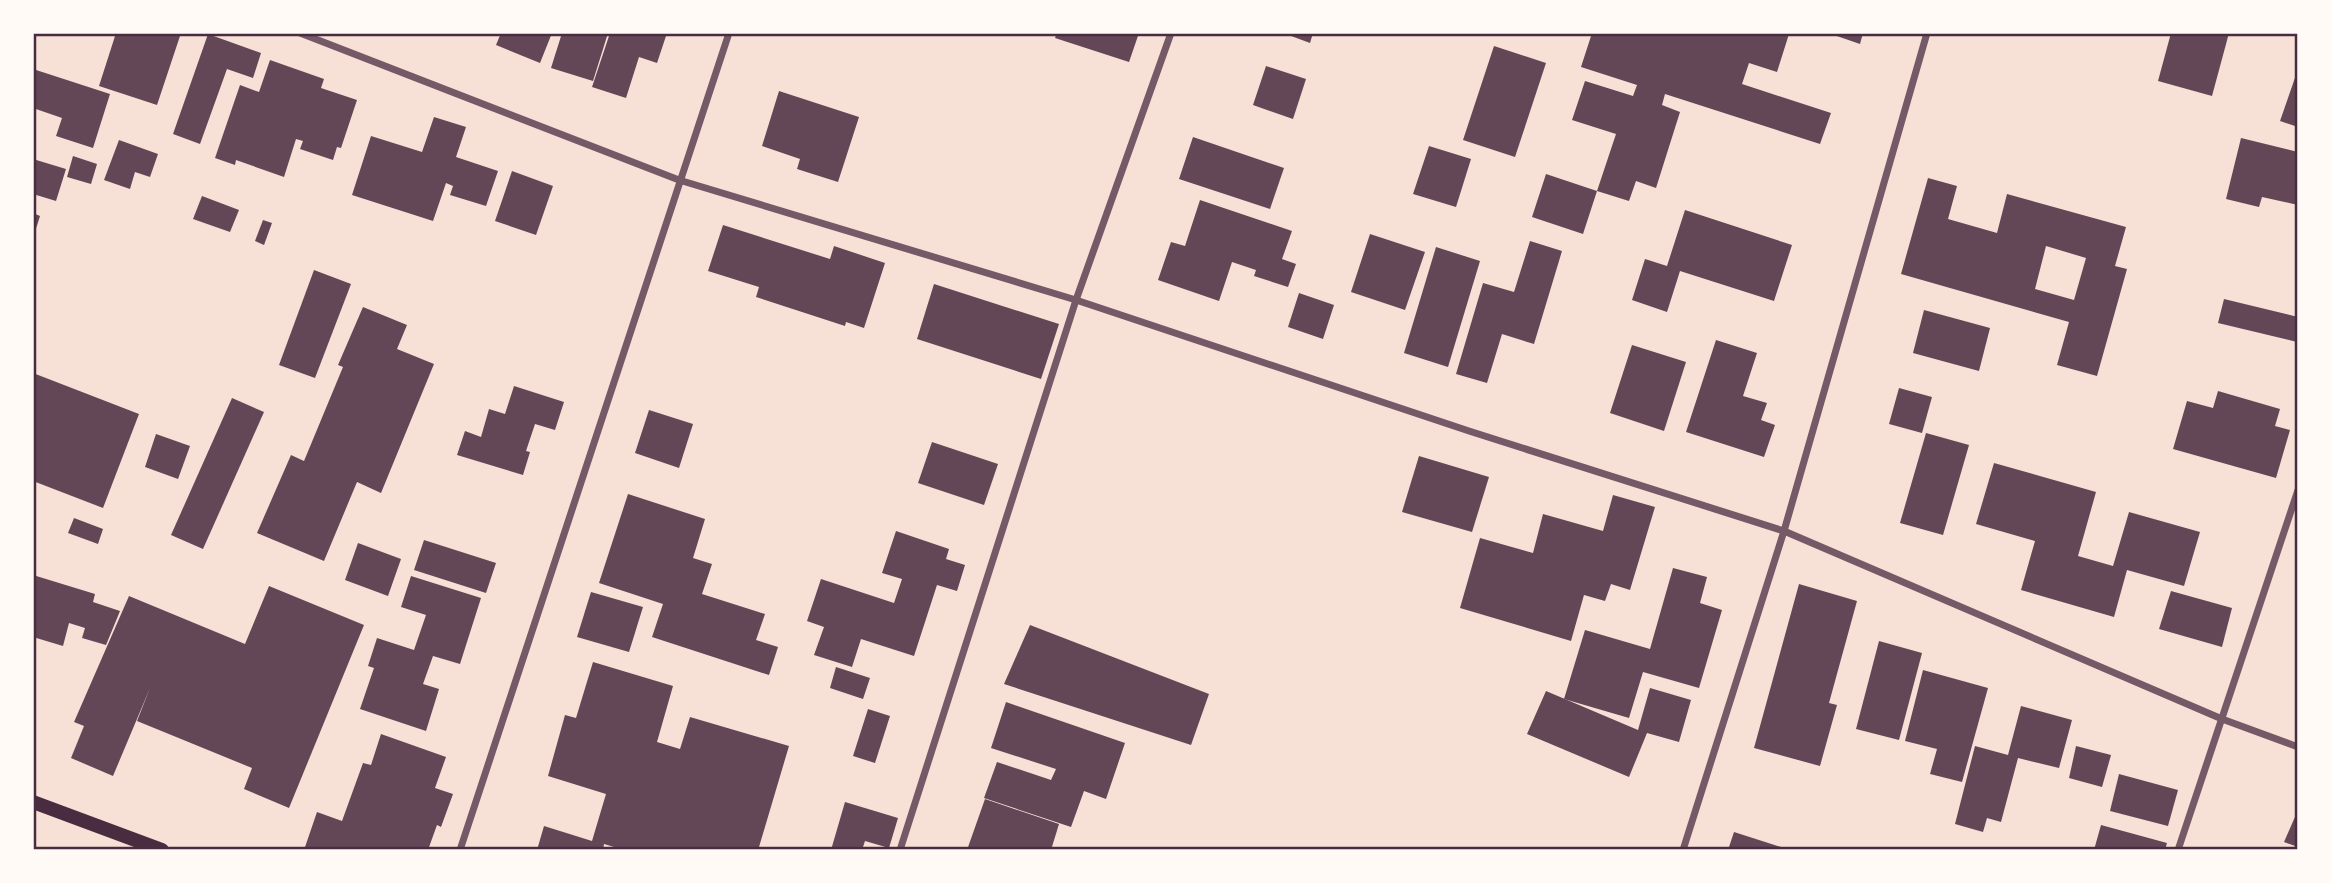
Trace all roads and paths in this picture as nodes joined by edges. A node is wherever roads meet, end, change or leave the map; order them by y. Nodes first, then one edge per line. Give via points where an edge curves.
1 (300, 33) edge
2 (729, 33) edge
3 (1171, 33) edge
4 (1927, 33) edge
5 (679, 180) junction
6 (1076, 299) junction
7 (2298, 490) edge
8 (2296, 505) edge
9 (1784, 531) junction
10 (2222, 719) junction
11 (2298, 747) edge
12 (33, 802) edge
13 (162, 850) edge
14 (460, 850) edge
15 (900, 850) edge
16 (1683, 850) edge
17 (2178, 850) edge

1 - 5 street
2 - 5 street
3 - 6 street
4 - 9 street
5 - 6 street
5 - 14 street
6 - 9 street
6 - 15 street
7 - 8 street
8 - 10 street
9 - 10 street
9 - 16 street
10 - 11 street
10 - 17 street
12 - 13 main road

